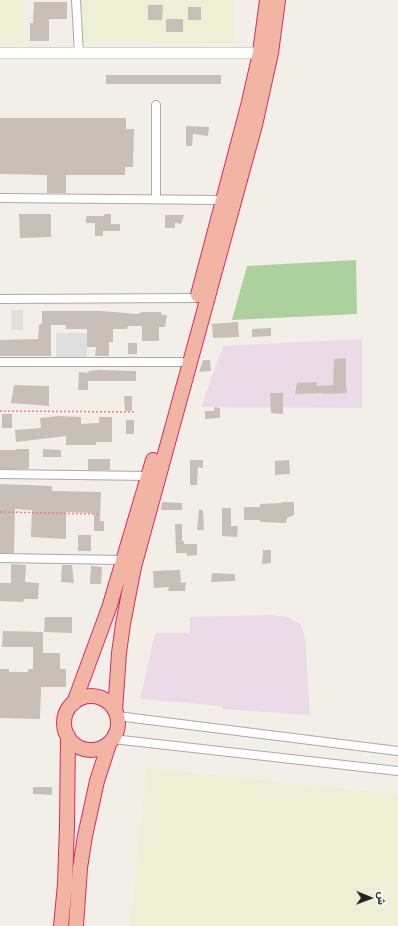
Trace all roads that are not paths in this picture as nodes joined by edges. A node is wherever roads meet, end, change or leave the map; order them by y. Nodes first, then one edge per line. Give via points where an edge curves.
1 (76, 0) edge
2 (268, 0) edge
3 (278, 0) edge
4 (0, 53) edge
5 (79, 53) junction
6 (266, 53) junction
7 (156, 105) dead end
8 (0, 198) edge
9 (156, 199) junction
10 (224, 200) junction
11 (198, 298) junction
12 (0, 299) edge
13 (0, 362) edge
14 (181, 362) junction
15 (0, 474) edge
16 (148, 476) junction
17 (0, 558) edge
18 (124, 560) junction
19 (74, 703) junction
20 (116, 713) junction
21 (68, 736) junction
22 (111, 741) junction
23 (398, 751) edge
24 (398, 771) edge
25 (61, 926) edge
26 (76, 926) edge

1 - 5 street
2 - 6 highway
3 - 6 highway
4 - 5 street
5 - 6 street
6 - 10 highway
6 - 20 highway via 255,125 134,567 119,653
7 - 9 street
8 - 9 street
9 - 10 street
10 - 11 highway
11 - 12 street
11 - 14 highway
13 - 14 street
14 - 16 highway
15 - 16 street
16 - 18 highway
17 - 18 street
18 - 19 highway
19 - 20 highway via 84,697 96,697 107,702
19 - 21 highway via 65,718
20 - 22 highway via 117,728
20 - 23 street
21 - 22 highway via 75,745 86,750 98,749
21 - 25 highway via 66,847
22 - 24 street
22 - 26 highway via 97,781 85,836

